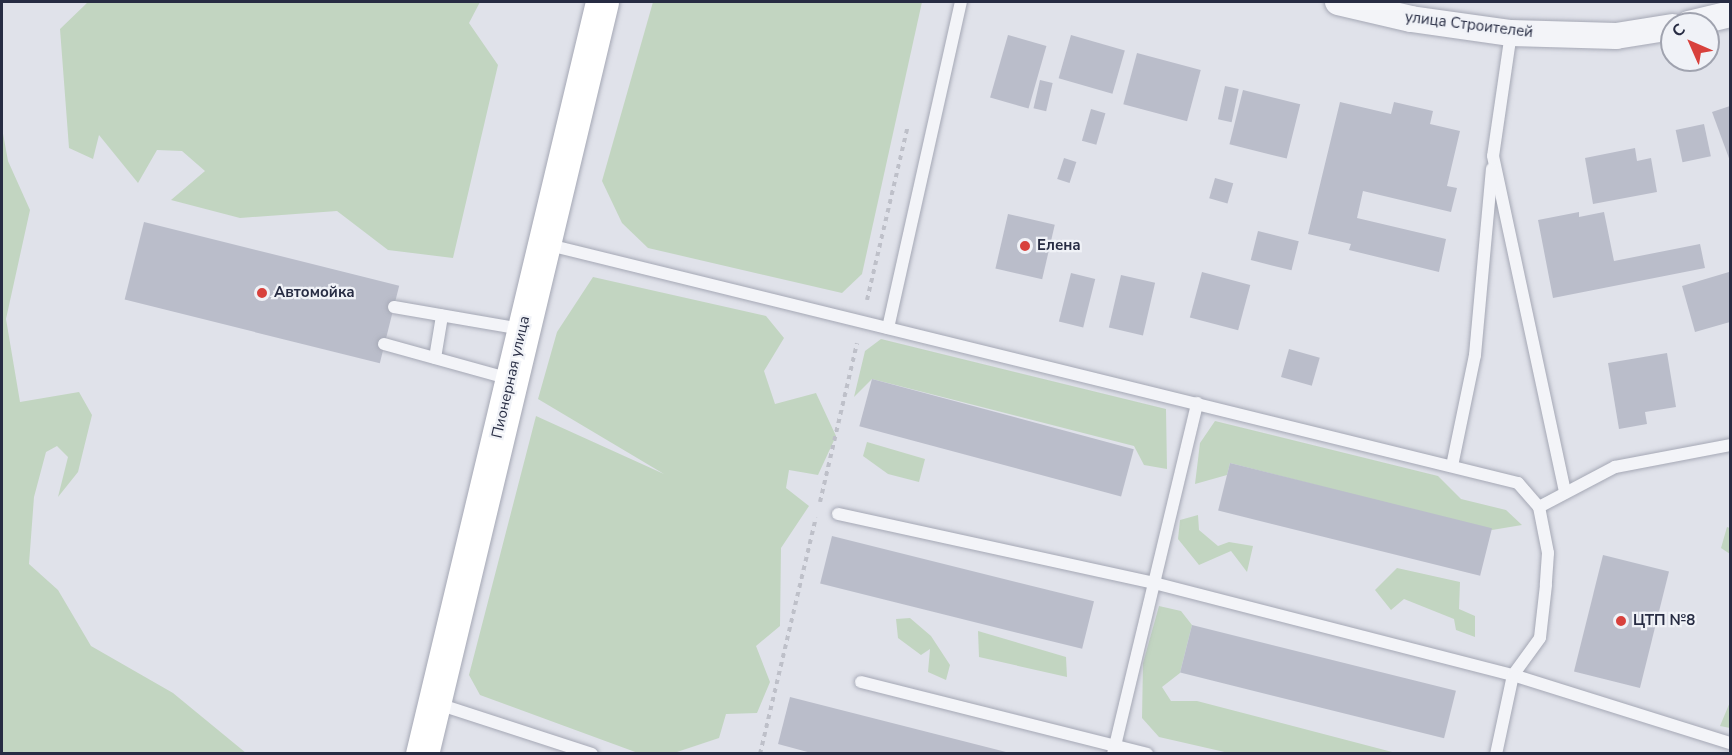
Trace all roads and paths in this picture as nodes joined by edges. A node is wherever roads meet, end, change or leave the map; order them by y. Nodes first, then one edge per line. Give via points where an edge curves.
1 (602, 2) edge
2 (961, 2) edge
3 (1338, 2) edge
4 (1413, 10) edge
5 (1660, 29) edge
6 (1511, 33) junction
7 (907, 127) dead end
8 (1493, 156) junction
9 (544, 244) junction
10 (394, 307) dead end
11 (442, 316) junction
12 (862, 322) junction
13 (888, 328) junction
14 (523, 329) junction
15 (384, 344) dead end
16 (435, 358) junction
17 (511, 380) junction
18 (1197, 403) junction
19 (1727, 448) edge
20 (1452, 466) junction
21 (1564, 492) junction
22 (1539, 507) junction
23 (838, 514) dead end
24 (1154, 583) junction
25 (1513, 675) junction
26 (861, 682) dead end
27 (434, 703) junction
28 (1731, 743) edge
29 (1114, 750) edge
30 (422, 753) edge
31 (592, 753) edge
32 (760, 753) edge
33 (1147, 753) edge
34 (1496, 753) edge

1 - 9 main road, Пионерная улица
2 - 13 lane
3 - 4 street, улица Строителей
4 - 6 street, улица Строителей
5 - 6 street, улица Строителей via 1616,36
6 - 8 lane
7 - 12 path
8 - 20 lane via 1475,355
8 - 21 lane
9 - 12 lane
9 - 14 main road, Пионерная улица
10 - 11 lane
11 - 14 lane
11 - 16 lane
12 - 13 lane
12 - 32 path
13 - 18 lane
14 - 17 main road, Пионерная улица
15 - 16 lane
16 - 17 lane
17 - 27 main road, Пионерная улица
18 - 20 lane
18 - 24 lane
19 - 21 lane via 1615,467
20 - 22 lane via 1518,483
21 - 22 lane
22 - 25 lane via 1548,553 1540,638
23 - 24 lane
24 - 25 lane
24 - 29 lane
25 - 28 lane
25 - 34 lane
26 - 29 lane
27 - 30 main road, Пионерная улица
27 - 31 lane
29 - 33 lane

